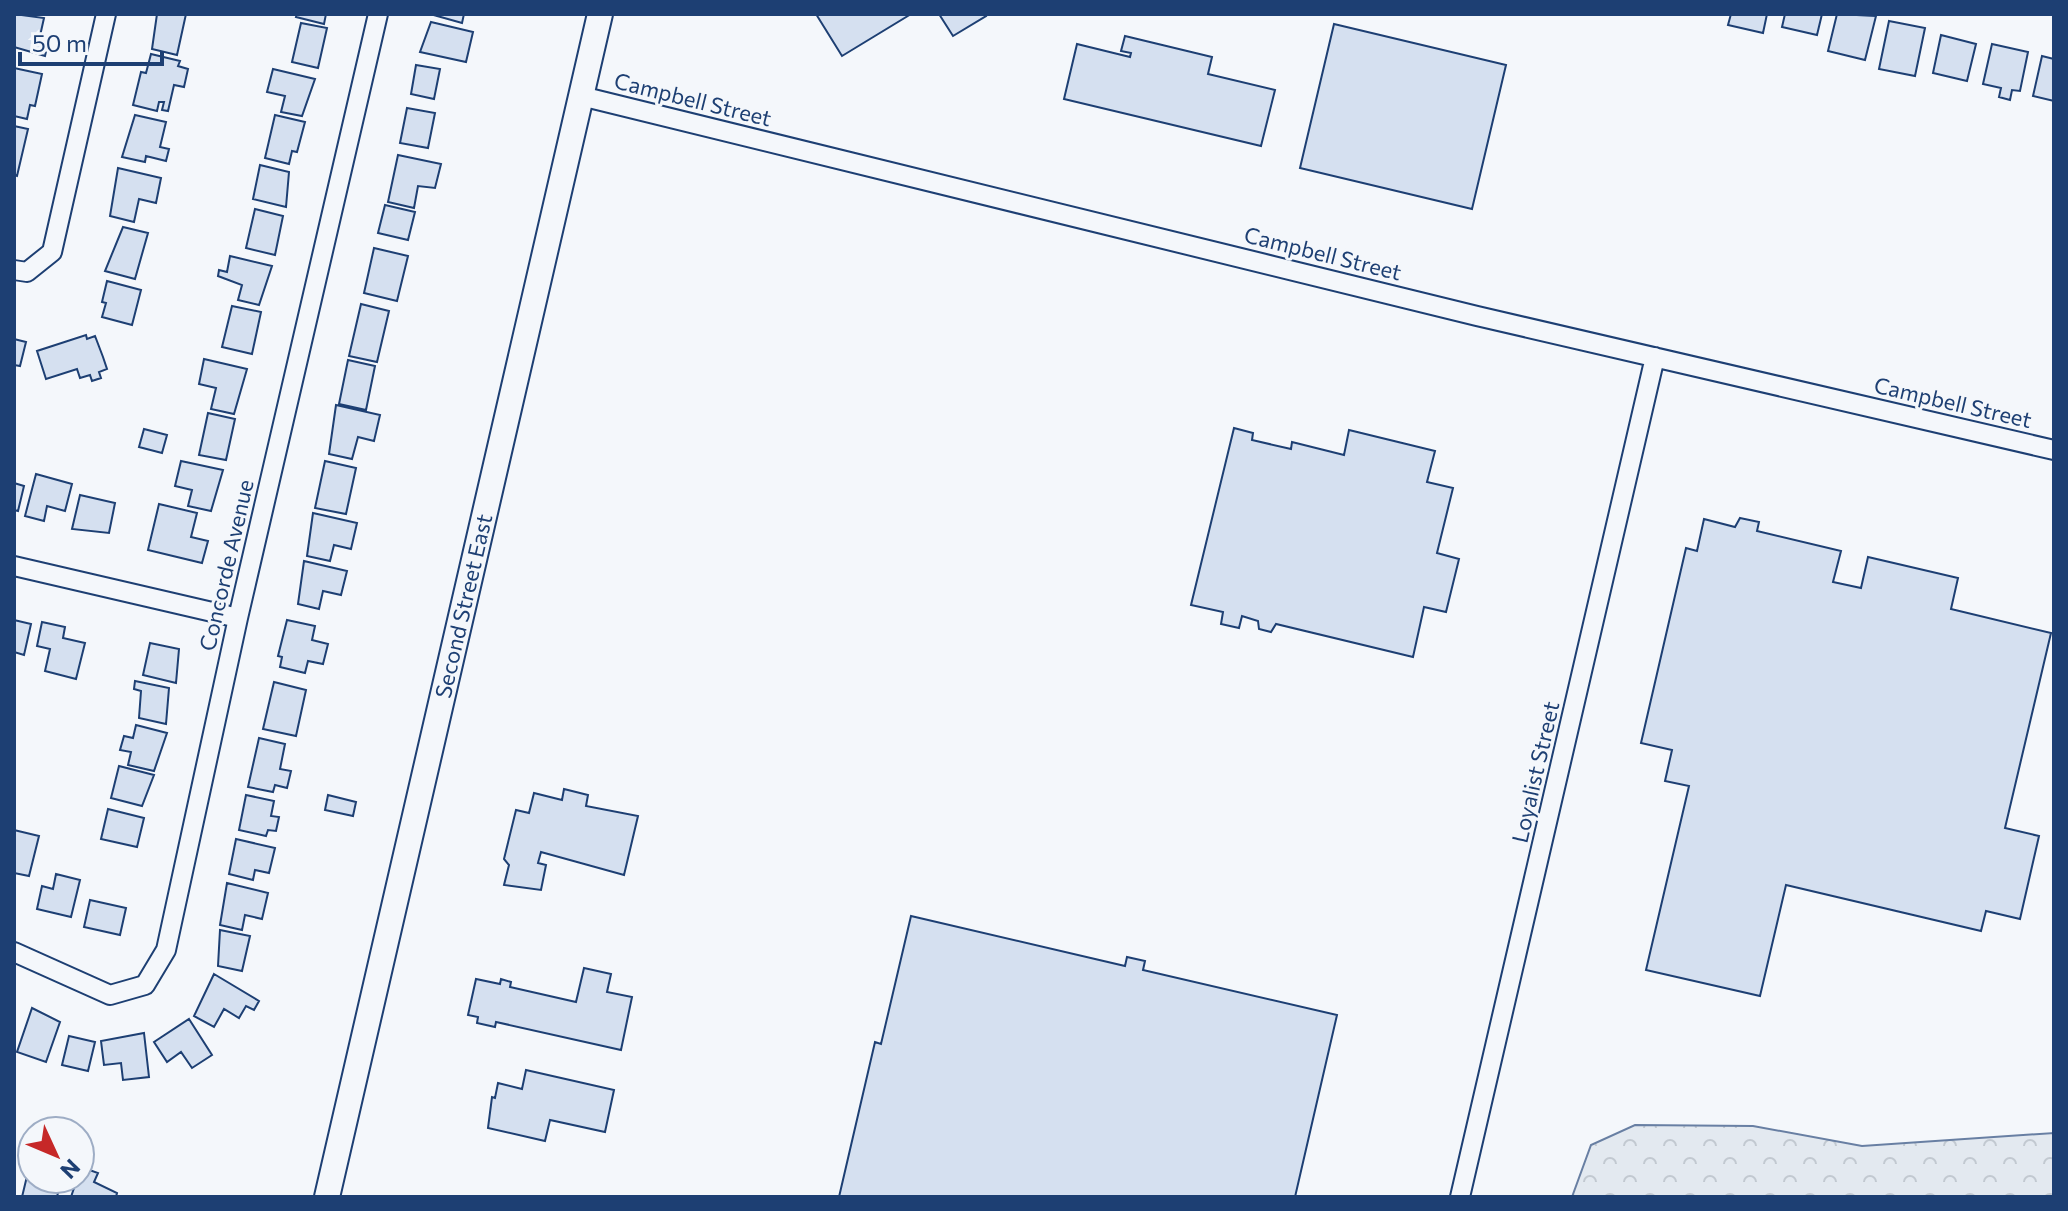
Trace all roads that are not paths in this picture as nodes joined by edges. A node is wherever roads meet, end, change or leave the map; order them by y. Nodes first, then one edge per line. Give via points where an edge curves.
1 (106, 14) edge
2 (378, 14) edge
3 (600, 14) edge
4 (581, 96) junction
5 (14, 270) edge
6 (1655, 357) junction
7 (2054, 450) edge
8 (14, 566) edge
9 (238, 618) junction
10 (14, 952) edge
11 (327, 1197) edge
12 (1460, 1197) edge

1 - 5 street via 52,252 27,272
2 - 9 street, Concorde Avenue
3 - 4 main road, Second Street East
4 - 6 street, Campbell Street
4 - 11 main road, Second Street East
6 - 7 street, Campbell Street
6 - 12 street, Loyalist Street
8 - 9 street
9 - 10 street, Concorde Avenue via 166,950 145,985 110,995

